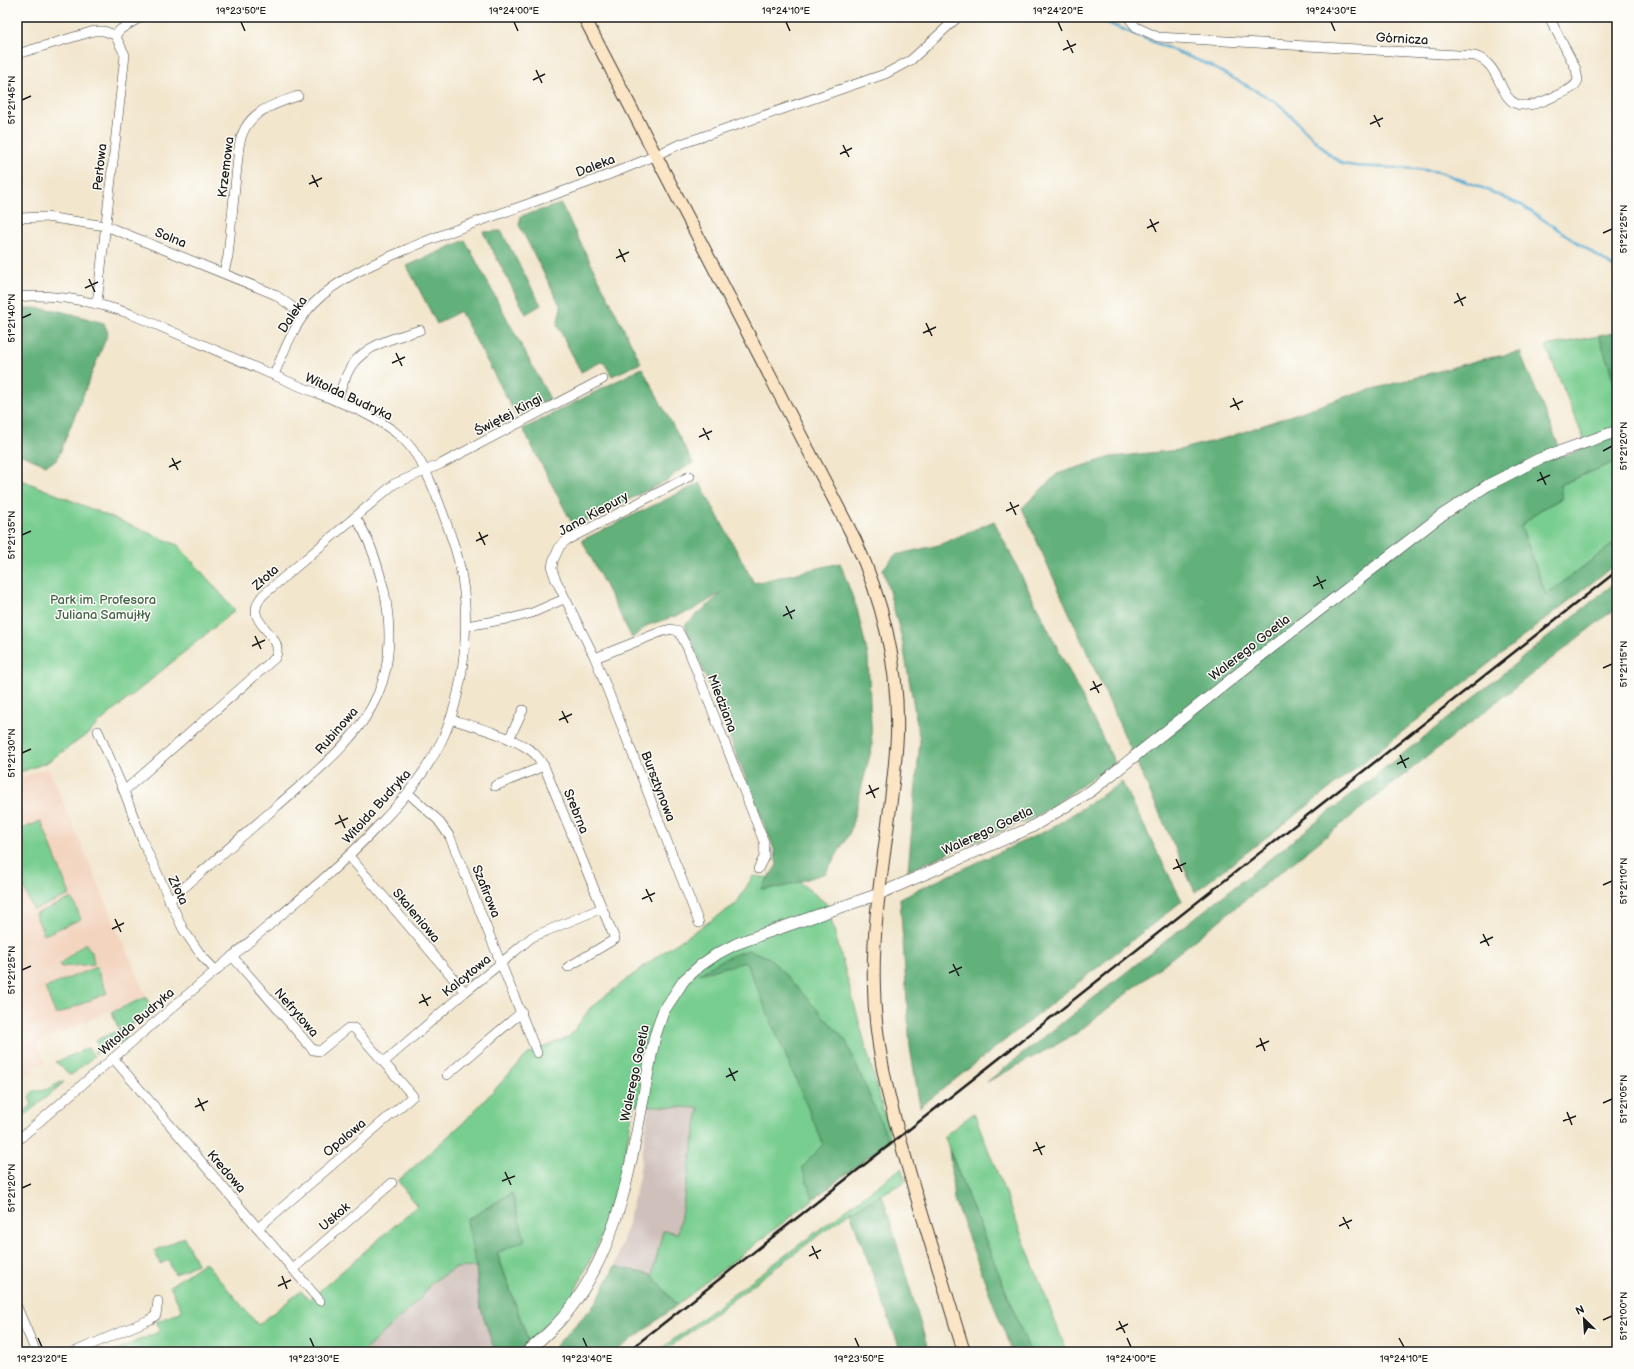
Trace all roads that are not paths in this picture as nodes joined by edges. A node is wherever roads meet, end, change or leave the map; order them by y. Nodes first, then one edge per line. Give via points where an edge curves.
1 (141, 17) edge
2 (584, 17) edge
3 (958, 17) edge
4 (1128, 17) edge
5 (1549, 17) edge
6 (115, 36) junction
7 (17, 54) edge
8 (298, 96) dead end
9 (656, 156) junction
10 (17, 218) edge
11 (106, 226) junction
12 (224, 272) junction
13 (17, 297) edge
14 (97, 303) junction
15 (304, 315) junction
16 (420, 330) dead end
17 (274, 375) junction
18 (603, 379) dead end
19 (336, 401) junction
20 (1617, 431) edge
21 (424, 470) junction
22 (690, 476) dead end
23 (355, 517) junction
24 (564, 599) junction
25 (466, 626) junction
26 (595, 658) junction
27 (524, 710) dead end
28 (450, 719) junction
29 (98, 731) dead end
30 (509, 739) junction
31 (544, 766) junction
32 (495, 786) dead end
33 (124, 791) junction
34 (408, 793) junction
35 (349, 856) junction
36 (758, 869) dead end
37 (879, 894) junction
38 (169, 901) junction
39 (602, 908) junction
40 (699, 923) dead end
41 (232, 956) junction
42 (502, 964) junction
43 (568, 967) dead end
44 (216, 971) junction
45 (465, 992) junction
46 (522, 1012) junction
47 (537, 1053) dead end
48 (113, 1058) junction
49 (384, 1062) junction
50 (447, 1074) dead end
51 (17, 1141) edge
52 (392, 1183) dead end
53 (258, 1228) junction
54 (292, 1269) junction
55 (158, 1301) dead end
56 (320, 1301) dead end
57 (17, 1307) edge
58 (36, 1352) edge
59 (74, 1352) edge
60 (527, 1352) edge
61 (964, 1352) edge

1 - 6 street via 121,29
2 - 9 main road
3 - 9 street, Daleka via 899,68 678,145
4 - 5 street, Górnicza via 1136,27 1158,37 1475,56 1486,61 1508,98 1529,106 1572,88 1578,80 1576,69
6 - 7 street via 104,31 94,31
6 - 11 street, Perłowa via 124,55
8 - 12 street, Krzemowa via 253,116 244,129 239,147 228,256
9 - 15 street, Daleka via 571,189 471,223 398,253 332,288 312,304
9 - 37 main road via 855,540 866,563 882,614 891,653 897,709 888,827
10 - 11 street, Solna via 46,217
11 - 12 street, Solna
11 - 14 street, Perłowa
12 - 15 street, Solna via 274,294
13 - 14 street, Witolda Budryka via 47,296
14 - 17 street, Witolda Budryka via 132,314
15 - 17 street, Daleka
16 - 19 street via 393,337 360,356 352,366
17 - 19 street, Witolda Budryka
18 - 21 street, Świętej Kingi via 441,464
19 - 21 street, Witolda Budryka via 390,428 409,445
20 - 37 street, Walerego Goetla via 1539,458 1488,485 1442,515 1091,791 1030,828
21 - 23 street, Złota via 394,484
21 - 25 street, Witolda Budryka via 455,548 462,579
22 - 24 street, Jana Kiepury via 586,529 560,546 552,569
23 - 33 street, Złota via 259,599 255,608 256,616 277,646 275,658
23 - 38 street, Rubinowa via 363,528 381,578 388,608 387,661 378,696 363,722 336,754
24 - 25 street via 532,613
24 - 26 street, Jana Kiepury
25 - 28 street, Witolda Budryka via 461,680
26 - 36 street, Miedziana via 652,634 672,629 679,632 764,842 764,858
26 - 40 street, Bursztynowa
27 - 30 street
28 - 30 street, Srebrna
28 - 34 street, Witolda Budryka via 433,756
29 - 33 street, Złota
30 - 31 street, Srebrna via 535,754
31 - 32 street
31 - 39 street, Srebrna
33 - 38 street, Złota
34 - 35 street, Witolda Budryka
34 - 42 street, Szafirowa via 438,820 450,837
35 - 41 street, Witolda Budryka
35 - 45 street, Skaleniowa
37 - 60 street, Walerego Goetla via 736,944 701,965 684,980 663,1012 655,1036 626,1181 606,1244 577,1300
37 - 61 main road via 874,988 884,1070 896,1126
38 - 44 street, Złota via 188,938
39 - 42 street, Kalcytowa via 528,940
39 - 43 street, Srebrna via 615,939
41 - 44 street, Witolda Budryka
41 - 49 street, Nefrytowa via 313,1050 320,1051 352,1027
42 - 45 street, Kalcytowa
42 - 46 street, Szafirowa
44 - 48 street, Witolda Budryka
45 - 49 street, Kalcytowa
46 - 47 street, Szafirowa
46 - 50 street
48 - 51 street, Witolda Budryka
48 - 53 street, Kredowa
49 - 53 street, Opalowa via 413,1096
52 - 54 street, Uskok
53 - 54 street, Kredowa
54 - 56 street, Kredowa
55 - 59 street via 156,1315 151,1319
57 - 58 street

